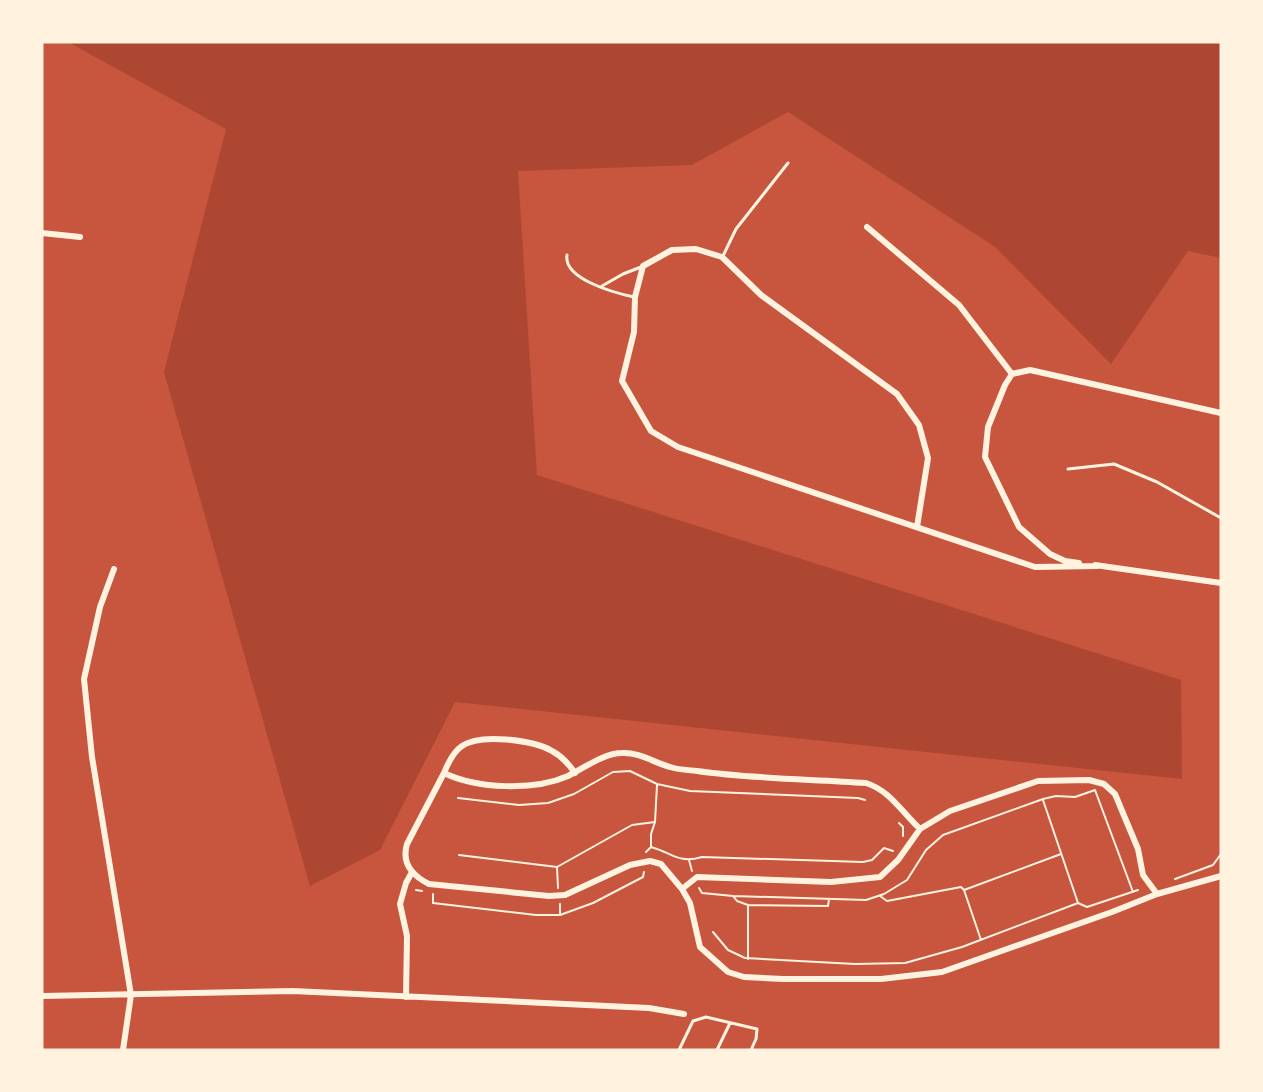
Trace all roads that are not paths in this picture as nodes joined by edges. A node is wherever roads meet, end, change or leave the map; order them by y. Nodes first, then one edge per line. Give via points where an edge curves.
1 (788, 163) dead end
2 (867, 227) dead end
3 (42, 233) edge
4 (80, 237) dead end
5 (567, 255) dead end
6 (722, 257) junction
7 (643, 266) junction
8 (602, 286) junction
9 (635, 297) junction
10 (1012, 374) junction
11 (1221, 414) edge
12 (1068, 469) dead end
13 (1221, 518) edge
14 (917, 527) junction
15 (1097, 566) junction
16 (114, 569) dead end
17 (1221, 583) edge
18 (444, 773) junction
19 (575, 773) junction
20 (920, 828) junction
21 (412, 872) junction
22 (1221, 876) edge
23 (682, 889) junction
24 (1157, 894) junction
25 (131, 995) junction
26 (42, 996) edge
27 (406, 997) junction
28 (684, 1014) dead end
29 (730, 1023) junction
30 (123, 1050) edge
31 (679, 1050) edge
32 (717, 1050) edge
33 (751, 1050) edge

1 - 6 lane via 736,229
2 - 10 street via 959,305
3 - 4 street
5 - 8 lane via 570,269
6 - 7 street via 696,249 672,250
6 - 14 street via 761,295 897,394 920,425 928,458
7 - 8 lane
7 - 9 street
8 - 9 lane
9 - 14 street via 634,332 622,381 651,431 678,447
10 - 11 street via 1030,370
10 - 15 street via 988,427 985,457 1019,526 1050,554 1065,561
12 - 13 lane via 1114,464 1157,482
14 - 15 street via 1035,567
15 - 17 street
16 - 25 street via 100,607 84,679 92,757
18 - 19 street via 457,779 520,786 546,784
18 - 19 street via 461,746 471,741 501,739 551,750 567,761
18 - 21 street via 404,853
19 - 20 street via 623,752 670,768 866,783 885,792
20 - 23 street via 898,860 880,877 831,882 697,877
20 - 24 street via 950,811 1038,781 1089,780 1104,784 1115,794 1138,849 1143,875
21 - 23 street via 429,884 549,896 565,895 630,865 650,861 661,864
21 - 27 street via 400,904 407,936
22 - 24 street
23 - 24 street via 690,903 700,947 706,954 728,972 783,980 880,980 942,972
25 - 26 street
25 - 27 street via 293,991
25 - 30 street
27 - 28 street via 649,1008
29 - 31 lane via 706,1017 693,1021
29 - 32 lane
29 - 33 lane via 757,1029

